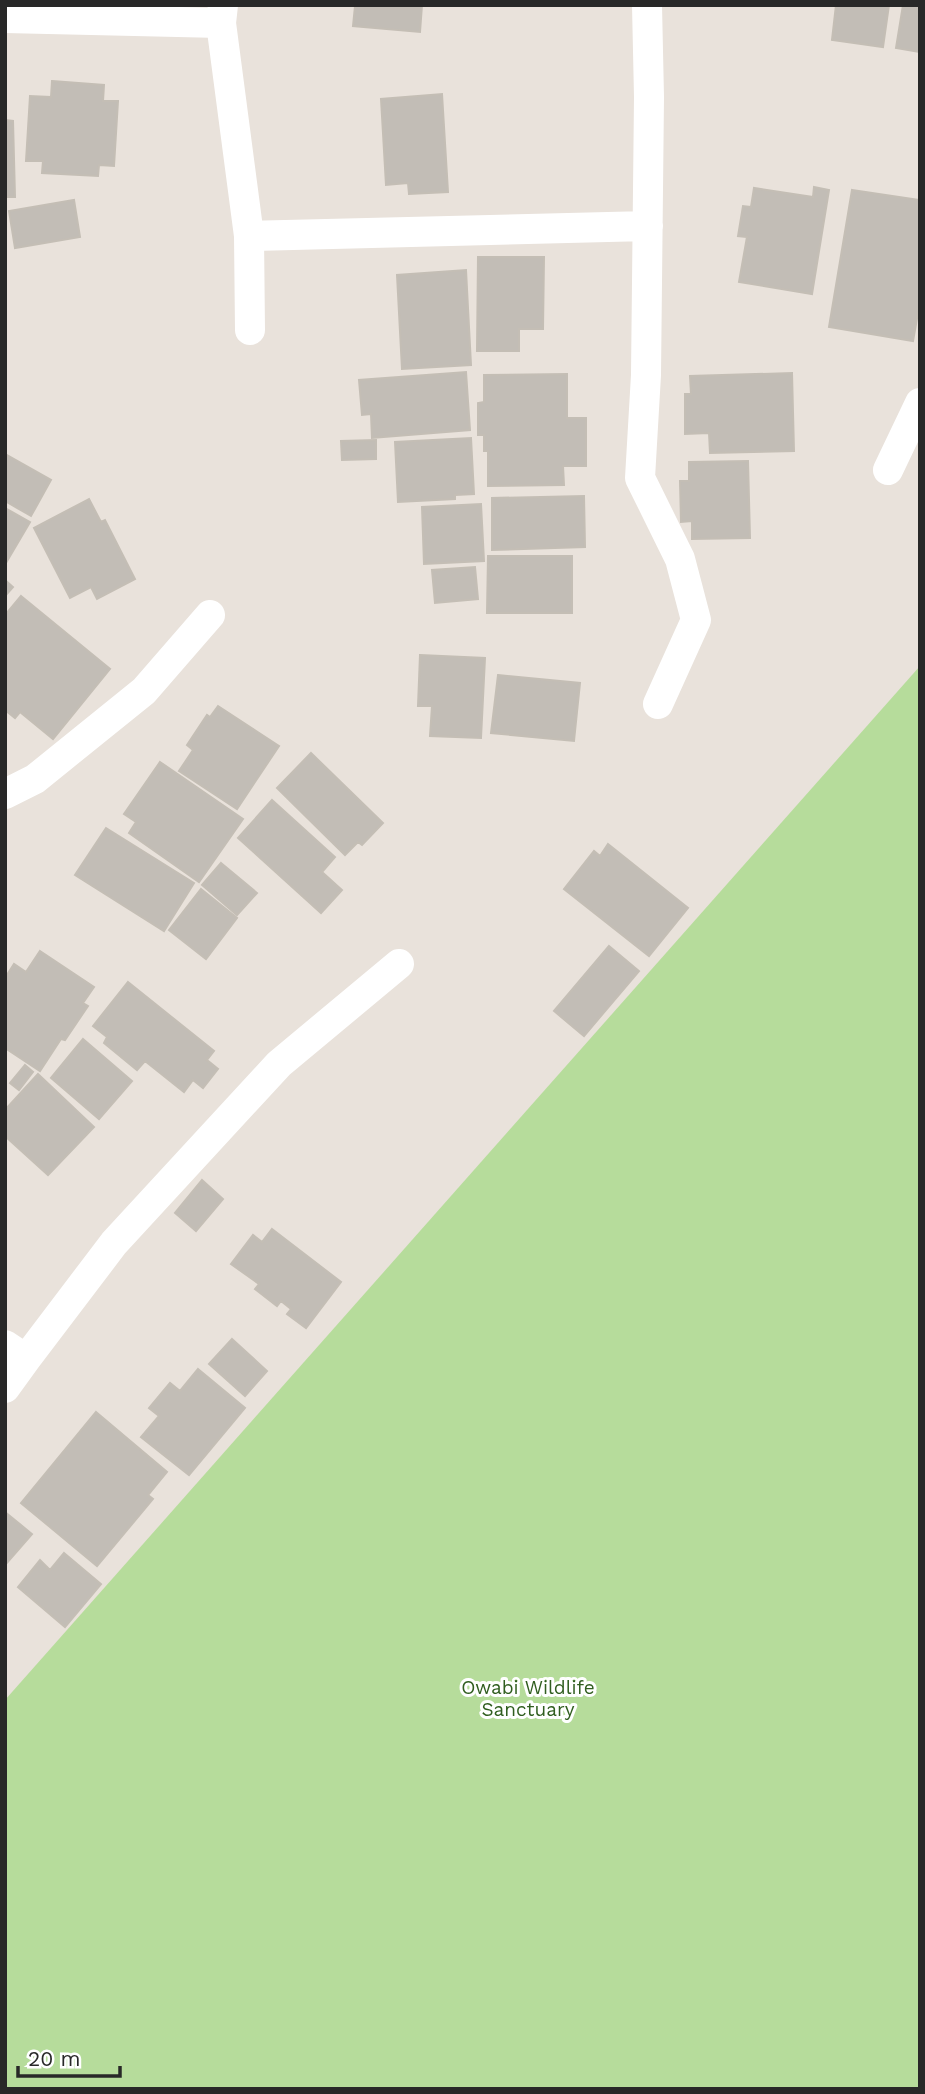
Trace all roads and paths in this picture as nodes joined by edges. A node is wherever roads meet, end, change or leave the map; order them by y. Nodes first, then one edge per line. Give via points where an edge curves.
1 (646, 5) edge
2 (222, 14) edge
3 (5, 18) edge
4 (648, 226) junction
5 (249, 236) junction
6 (250, 330) dead end
7 (920, 403) edge
8 (888, 470) dead end
9 (210, 615) dead end
10 (658, 704) dead end
11 (5, 794) edge
12 (399, 964) dead end
13 (16, 1352) edge
14 (5, 1388) edge

1 - 4 street
2 - 3 street
2 - 5 street
4 - 5 street
4 - 10 street via 640,478 680,559 696,620
5 - 6 street
7 - 8 street
9 - 11 street via 144,691 35,779
12 - 13 street via 279,1064
13 - 14 street

